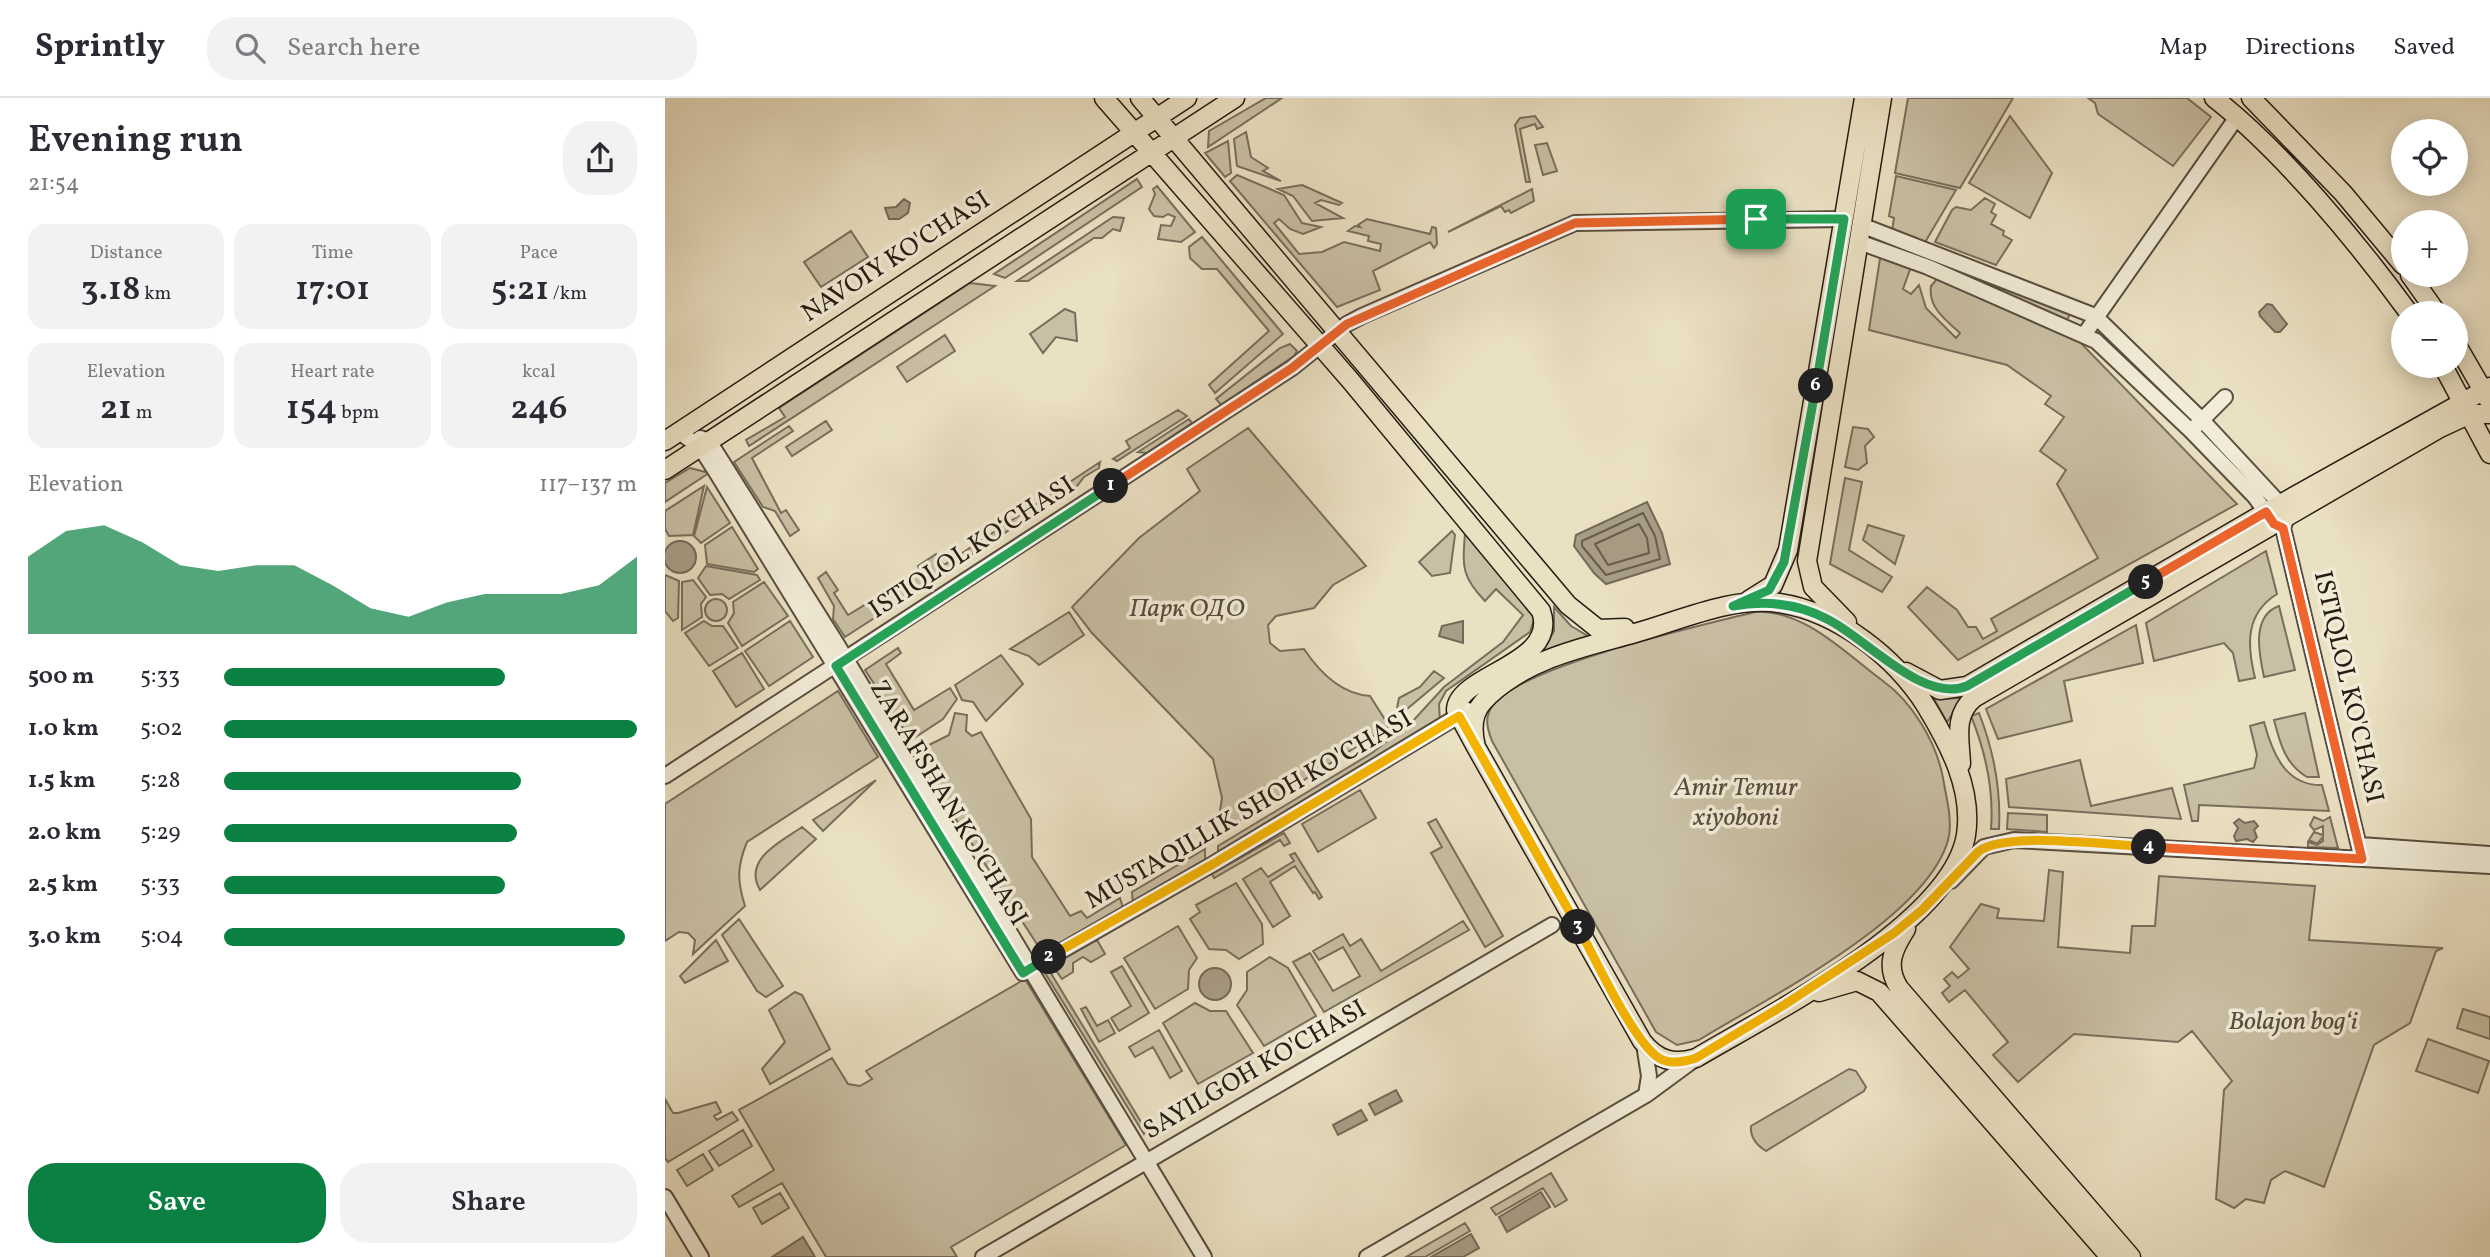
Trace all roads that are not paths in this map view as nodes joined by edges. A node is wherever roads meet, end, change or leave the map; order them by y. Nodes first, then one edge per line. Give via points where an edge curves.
1 (1104, 98) edge
2 (1140, 98) edge
3 (1187, 98) edge
4 (1235, 98) edge
5 (1864, 98) edge
6 (1882, 98) edge
7 (2214, 98) edge
8 (2250, 98) edge
9 (2237, 117) junction
10 (1157, 118) junction
11 (1135, 133) junction
12 (1173, 138) junction
13 (1152, 152) junction
14 (1855, 229) junction
15 (2391, 251) edge
16 (2399, 301) edge
17 (2095, 316) junction
18 (1337, 332) junction
19 (2084, 335) junction
20 (1318, 347) junction
21 (2468, 362) edge
22 (2450, 378) edge
23 (2488, 393) edge
24 (2225, 397) dead end
25 (2467, 408) junction
26 (2490, 414) edge
27 (2197, 425) junction
28 (672, 437) edge
29 (704, 444) junction
30 (2490, 454) edge
31 (665, 470) edge
32 (2278, 517) junction
33 (1733, 606) junction
34 (1701, 615) junction
35 (1888, 660) junction
36 (841, 663) junction
37 (1492, 694) junction
38 (1459, 716) junction
39 (1476, 747) junction
40 (665, 776) edge
41 (1962, 785) junction
42 (2361, 852) junction
43 (2490, 853) edge
44 (2490, 866) edge
45 (1933, 899) junction
46 (1911, 920) junction
47 (1552, 925) dead end
48 (1028, 970) junction
49 (1770, 1014) junction
50 (1644, 1044) junction
51 (1696, 1058) junction
52 (1646, 1095) junction
53 (1146, 1162) junction
54 (665, 1197) edge
55 (1372, 1256) edge
56 (701, 1257) edge
57 (983, 1257) edge
58 (1204, 1257) edge
59 (2110, 1257) edge
60 (2131, 1257) edge

1 - 11 main road
2 - 10 main road
3 - 10 main road, NAVOIY KO'CHASI
4 - 12 main road, NAVOIY KO'CHASI
5 - 14 main road
6 - 14 main road
7 - 9 main road
8 - 9 main road
8 - 15 main road via 2343,193
9 - 16 main road via 2333,218
9 - 17 street
10 - 11 main road, NAVOIY KO'CHASI
10 - 12 main road
11 - 13 main road
11 - 28 main road, NAVOIY KO'CHASI
12 - 13 main road, NAVOIY KO'CHASI
12 - 18 main road
13 - 20 main road
13 - 29 main road, NAVOIY KO'CHASI
14 - 17 street, ISTIQLOL KO'CHASI
14 - 18 street, ISTIQLOL KO'CHASI via 1709,219 1575,223 1362,316
14 - 19 street, ISTIQLOL KO'CHASI via 1928,267
14 - 33 main road via 1788,550 1771,588
14 - 35 main road via 1807,568 1818,595
17 - 19 street
17 - 27 street, ISTIQLOL KO'CHASI
18 - 20 street, ISTIQLOL KO‘CHASI
18 - 34 main road via 1580,617 1608,631
19 - 27 street, ISTIQLOL KO'CHASI
20 - 36 street, ISTIQLOL KO‘CHASI
20 - 38 main road via 1542,613 1543,628 1536,643 1461,697 1456,707
21 - 23 main road
22 - 25 main road
23 - 25 main road
24 - 27 street
25 - 26 main road
25 - 30 main road
25 - 32 main road
27 - 32 street, ISTIQLOL KO'CHASI
28 - 29 street
29 - 31 main road, NAVOIY KO'CHASI
29 - 36 street, ZARAFSHAN KO'CHASI
32 - 35 main road via 1962,688 1935,689
32 - 41 main road via 1971,700 1959,722
32 - 42 street, ISTIQLOL KO'CHASI
33 - 34 main road
33 - 35 main road via 1761,602 1798,607 1832,621
34 - 37 main road via 1550,658
35 - 41 main road via 1914,688 1937,724
36 - 40 street, ISTIQLOL KO‘CHASI
36 - 48 street, ZARAFSHAN KO'CHASI
37 - 38 street, MUSTAQILLIK SHOH KO'CHASI
37 - 39 main road via 1475,717
38 - 39 main road
38 - 48 street, MUSTAQILLIK SHOH KO'CHASI
39 - 50 main road
41 - 45 main road via 1966,835 1959,859
42 - 43 street
42 - 44 street
42 - 45 street via 2005,841 1979,851
45 - 46 main road
46 - 49 main road
46 - 60 main road via 1892,956 1899,988
47 - 53 street, SAYILGOH KO'CHASI
48 - 53 street, ZARAFSHAN KO'CHASI
49 - 51 main road
49 - 59 main road via 1842,984 1860,982 1874,988
50 - 51 main road via 1668,1061
50 - 52 street via 1649,1076
51 - 52 street
52 - 55 street
53 - 57 street, SAYILGOH KO'CHASI
53 - 58 street, ZARAFSHAN KO'CHASI
54 - 56 street

